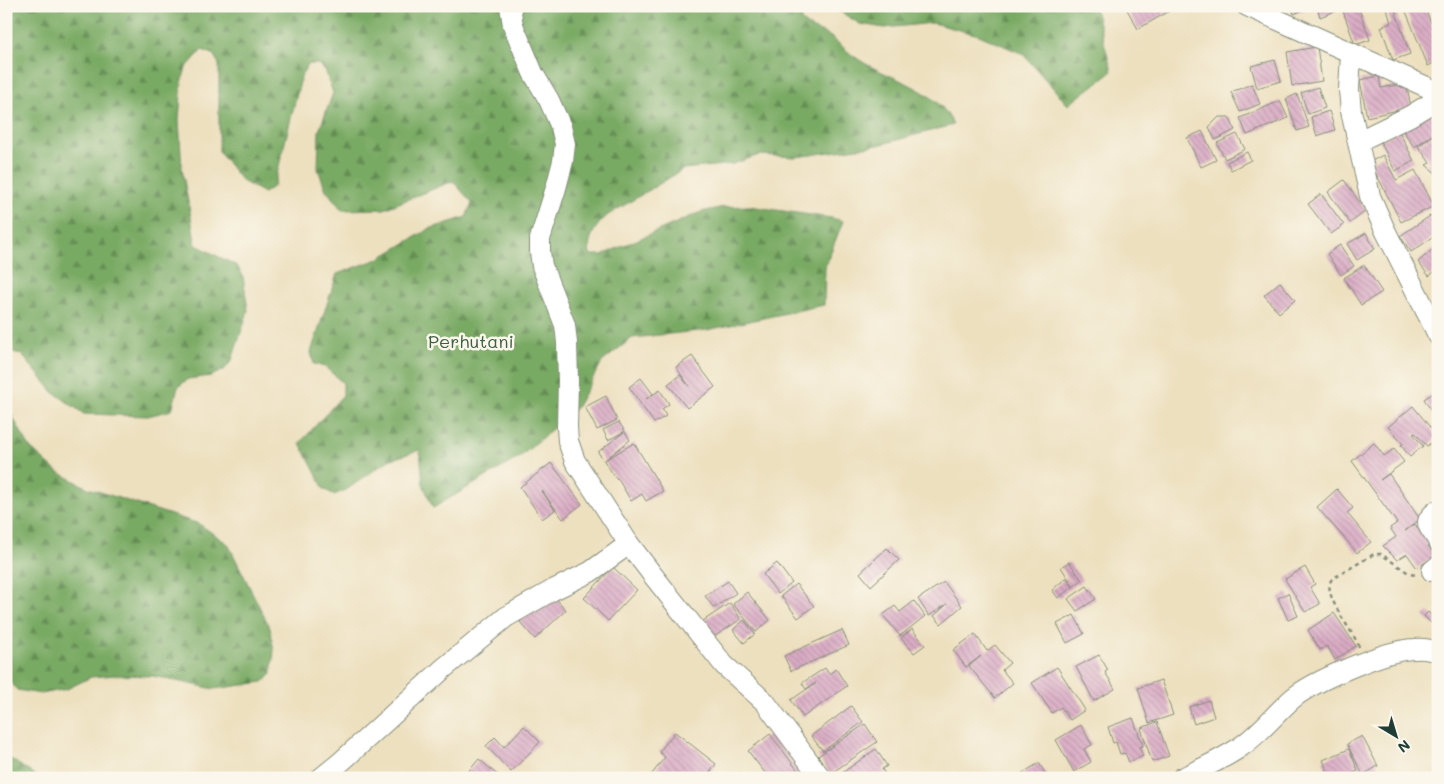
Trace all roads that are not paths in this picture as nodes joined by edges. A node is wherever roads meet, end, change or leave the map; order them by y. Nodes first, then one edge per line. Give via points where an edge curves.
1 (510, 6) edge
2 (1247, 6) edge
3 (1351, 53) junction
4 (1438, 92) edge
5 (1438, 99) edge
6 (1359, 141) junction
7 (1438, 335) edge
8 (1438, 510) edge
9 (1438, 541) edge
10 (629, 544) junction
11 (1438, 651) edge
12 (321, 778) edge
13 (821, 778) edge
14 (1182, 778) edge

1 - 10 street via 513,24 561,127 565,144 540,239 540,252 568,343 568,441 575,461
2 - 3 street
3 - 4 street
3 - 6 street via 1351,111
5 - 6 street
6 - 7 street via 1370,196
8 - 9 street via 1429,516 1427,522
10 - 12 street via 590,572 552,590 499,623
10 - 13 street via 724,665 765,702
11 - 14 street via 1414,648 1396,652 1312,686 1240,748

